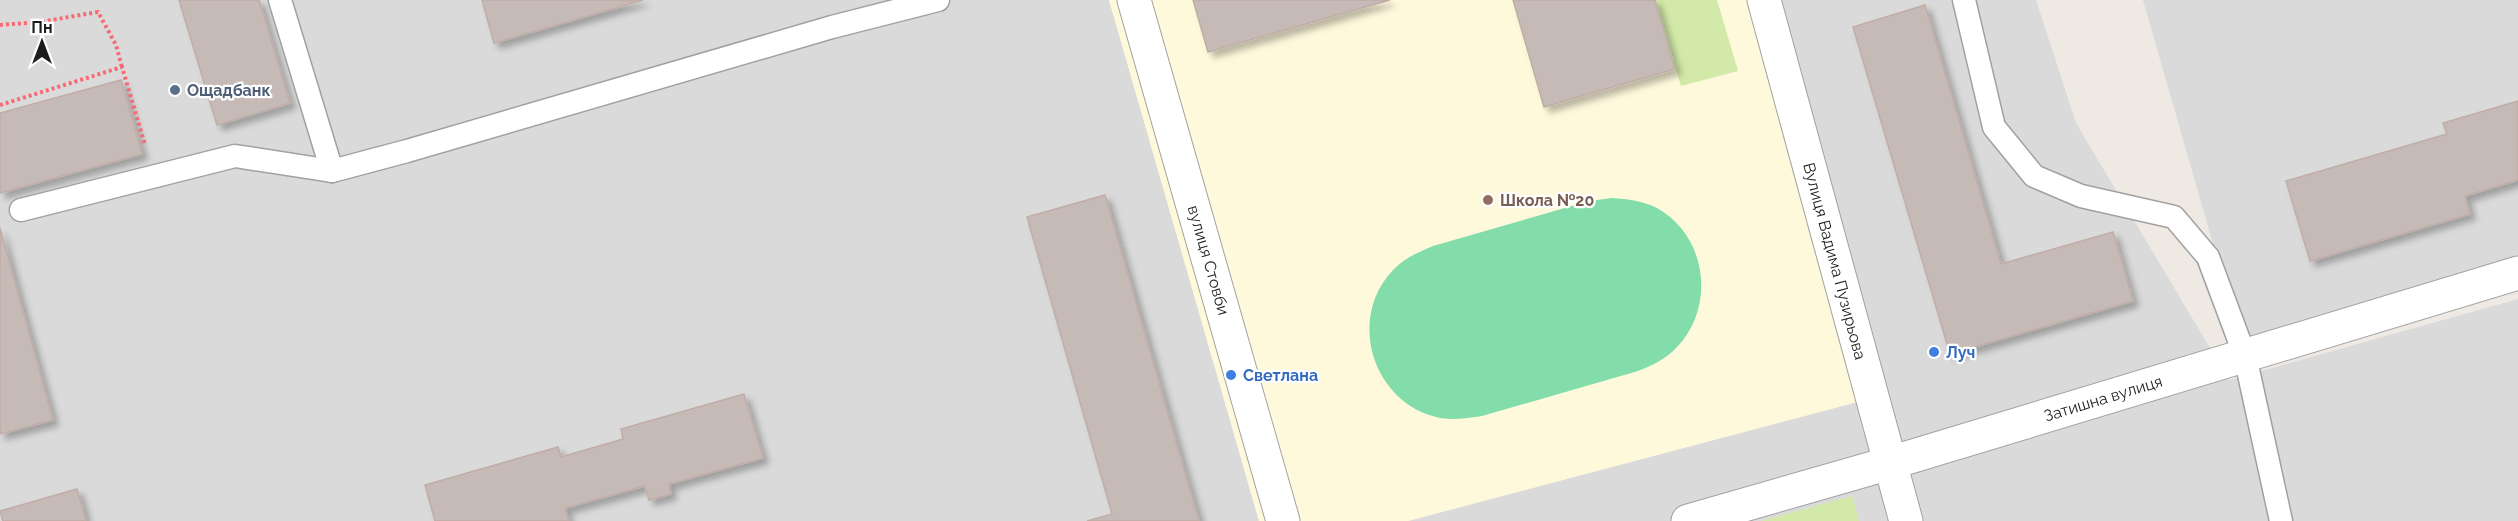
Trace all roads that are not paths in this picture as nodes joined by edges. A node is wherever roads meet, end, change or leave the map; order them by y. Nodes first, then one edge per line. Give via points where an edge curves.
1 (280, 0) edge
2 (938, 0) edge
3 (1134, 0) edge
4 (1764, 0) edge
5 (1964, 0) edge
6 (332, 171) junction
7 (21, 210) dead end
8 (2518, 273) edge
9 (2245, 356) junction
10 (1890, 463) junction
11 (1283, 521) edge
12 (1688, 521) edge
13 (1906, 521) edge
14 (2281, 521) edge

1 - 6 lane
2 - 6 lane
3 - 11 street, вулиця Стовби
4 - 10 street, Вулиця Вадима Пузирьова
5 - 9 lane via 1994,127 2034,176 2081,195 2174,217 2208,257
6 - 7 lane via 235,156
8 - 9 street, Затишна вулиця
9 - 10 street, Затишна вулиця
9 - 14 lane
10 - 12 street, Затишна вулиця
10 - 13 street, Вулиця Вадима Пузирьова

